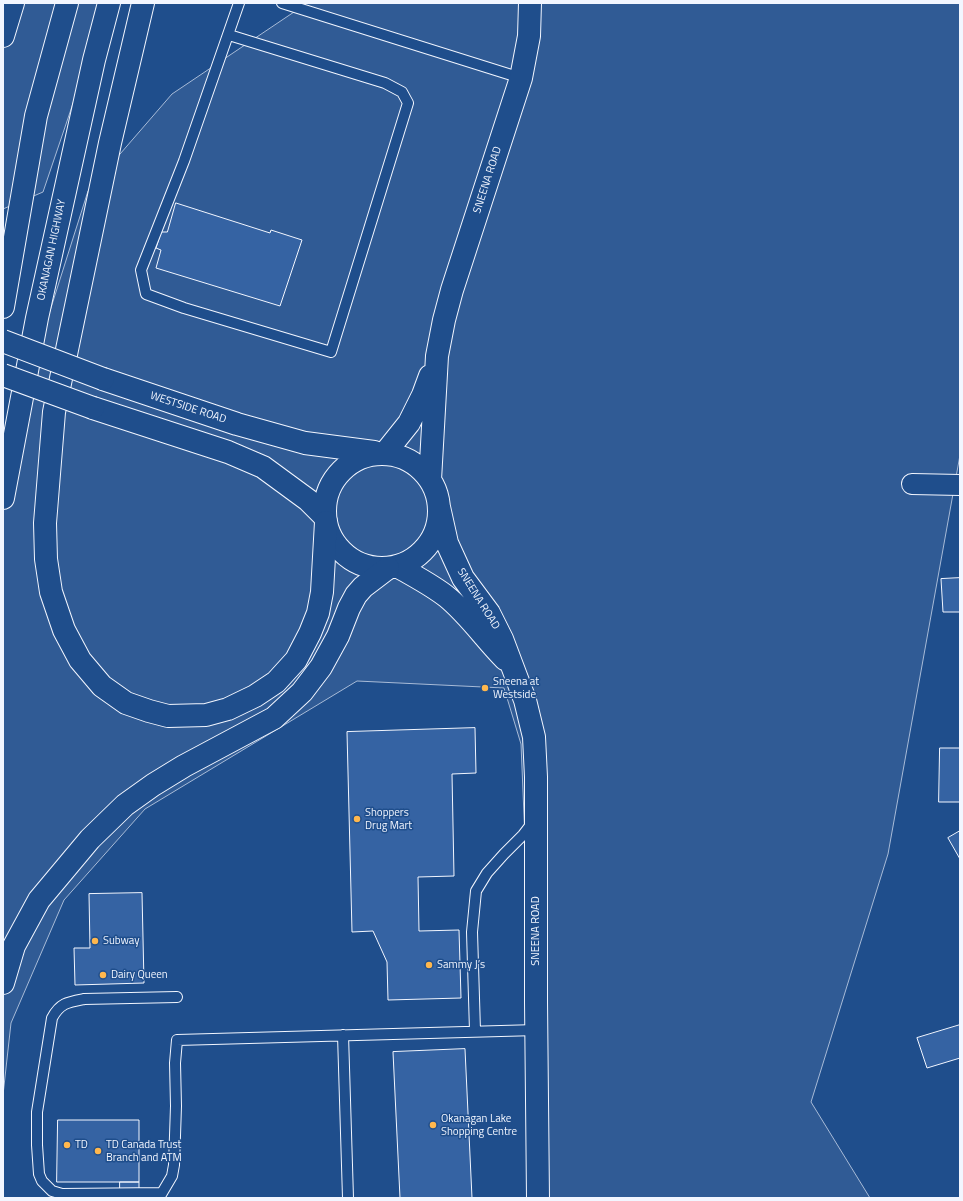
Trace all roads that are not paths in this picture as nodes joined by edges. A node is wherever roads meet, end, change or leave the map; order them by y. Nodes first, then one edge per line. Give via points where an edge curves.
1 (13, 3) edge
2 (67, 3) edge
3 (109, 3) edge
4 (143, 3) edge
5 (239, 3) edge
6 (282, 3) edge
7 (530, 3) edge
8 (228, 35) junction
9 (3, 36) edge
10 (521, 78) junction
11 (3, 307) edge
12 (3, 341) edge
13 (437, 356) junction
14 (3, 375) edge
15 (382, 453) junction
16 (430, 480) junction
17 (912, 484) dead end
18 (960, 485) edge
19 (3, 498) edge
20 (439, 507) junction
21 (325, 519) junction
22 (393, 567) junction
23 (513, 667) junction
24 (536, 817) junction
25 (3, 983) edge
26 (177, 997) dead end
27 (537, 1030) junction
28 (475, 1032) junction
29 (343, 1036) junction
30 (161, 1196) edge
31 (348, 1198) edge
32 (538, 1198) edge

1 - 9 main road
2 - 11 main road via 36,116
3 - 19 main road, OKANAGAN HIGHWAY via 39,311
4 - 21 main road via 110,143 54,412 45,523 46,559 51,592 64,630 80,660 102,686 126,703 168,716 206,715 228,709 276,682 296,660 310,633 318,613 322,592
5 - 8 lane
6 - 10 lane
7 - 10 main road, SNEENA ROAD via 529,36
8 - 8 lane via 184,161 141,270 146,294 331,352 408,103 402,92 385,83
10 - 13 main road, SNEENA ROAD via 452,290
12 - 15 main road, WESTSIDE ROAD, bridge via 103,379 237,424 305,443
13 - 15 main road, SNEENA ROAD via 424,395 409,423
13 - 16 main road, SNEENA ROAD
14 - 21 main road, bridge via 93,408 228,452 264,467 308,500
15 - 16 main road via 411,461
15 - 21 main road via 361,457 345,466 330,486 326,498
16 - 20 main road
17 - 18 street
20 - 22 main road via 437,526 429,544 415,558
20 - 23 main road, SNEENA ROAD via 450,550 463,578 489,613
21 - 22 main road via 329,534 338,549 353,560 370,567
22 - 23 main road, SNEENA ROAD via 448,597
22 - 25 main road via 369,582 356,595 321,667 302,692 274,718 153,785 125,805 90,839 39,900 14,946
23 - 24 main road, SNEENA ROAD via 525,700 534,737
24 - 27 main road, SNEENA ROAD
24 - 28 lane via 523,835 487,873 476,891 472,932
26 - 30 lane via 84,999 62,1005 52,1018 37,1112 39,1174 52,1191 79,1195
27 - 28 lane
27 - 32 main road, SNEENA ROAD
28 - 29 lane
29 - 30 lane via 177,1040 174,1165 172,1176
29 - 31 lane

